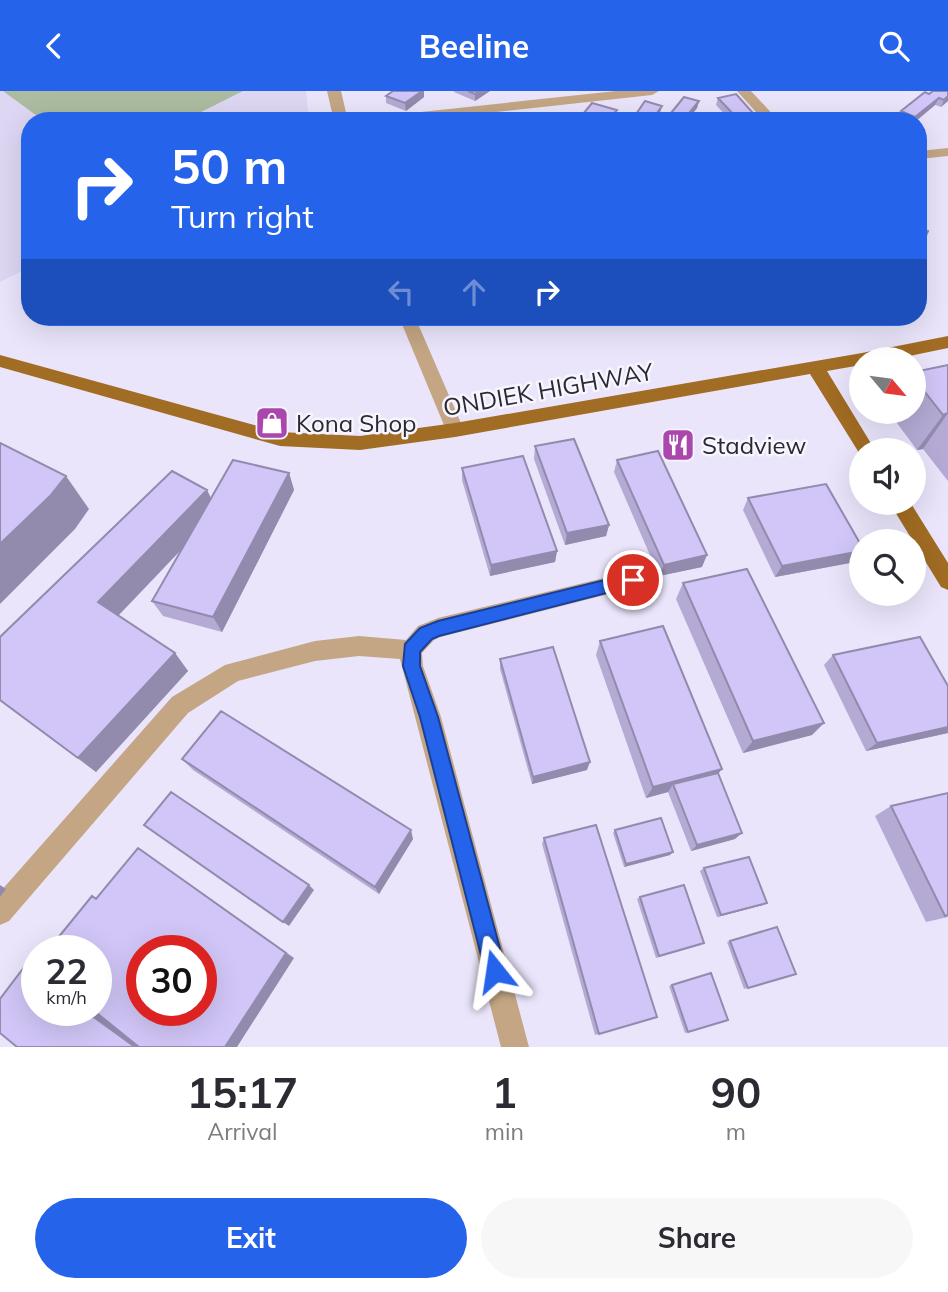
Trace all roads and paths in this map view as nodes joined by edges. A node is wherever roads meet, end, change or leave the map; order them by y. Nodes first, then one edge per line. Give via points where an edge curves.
1 (334, 91) edge
2 (652, 91) edge
3 (744, 91) edge
4 (339, 112) edge
5 (457, 112) edge
6 (764, 112) edge
7 (948, 152) edge
8 (927, 154) edge
9 (411, 326) edge
10 (948, 342) edge
11 (923, 347) edge
12 (0, 361) edge
13 (849, 362) edge
14 (816, 369) junction
15 (454, 431) junction
16 (859, 438) edge
17 (907, 515) edge
18 (633, 580) dead end
19 (948, 581) edge
20 (411, 650) junction
21 (0, 912) edge
22 (515, 1047) edge

1 - 4 street
2 - 5 street
3 - 6 street
7 - 8 street
9 - 15 street
10 - 11 main road, ONDIEK HIGHWAY
12 - 15 main road, ONDIEK HIGHWAY via 280,439 360,443
13 - 14 main road, ONDIEK HIGHWAY
14 - 15 main road, ONDIEK HIGHWAY
14 - 16 main road
17 - 19 main road
18 - 20 street via 438,628 426,633
20 - 21 street via 359,646 315,651 233,672 180,705
20 - 22 street

